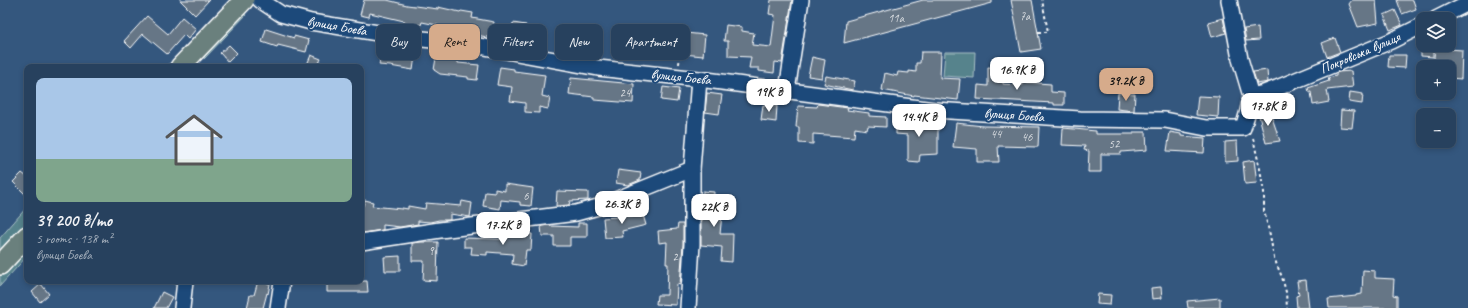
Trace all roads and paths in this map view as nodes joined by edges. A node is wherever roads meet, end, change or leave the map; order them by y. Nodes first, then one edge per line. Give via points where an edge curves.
1 (244, 0) edge
2 (260, 0) edge
3 (802, 0) edge
4 (1042, 0) edge
5 (1228, 0) edge
6 (1468, 3) edge
7 (1450, 12) edge
8 (1416, 28) edge
9 (1038, 32) dead end
10 (183, 64) edge
11 (699, 78) junction
12 (788, 90) junction
13 (1251, 96) junction
14 (1243, 128) junction
15 (692, 169) junction
16 (24, 239) edge
17 (364, 242) edge
18 (0, 265) edge
19 (185, 284) edge
20 (282, 284) edge
21 (182, 308) edge
22 (278, 308) edge
23 (688, 308) edge
24 (1287, 308) edge

1 - 10 main road
2 - 11 street, вулиця Боєва via 282,14 311,22 402,37 463,43 598,68
3 - 12 street
4 - 9 path via 1048,32
5 - 13 street via 1240,59
6 - 7 street
8 - 13 street, Покровська вулиця via 1284,85
11 - 12 street, вулиця Боєва
11 - 15 street
12 - 14 street, вулиця Боєва via 934,110 1080,119 1166,120 1206,128
13 - 14 street
14 - 24 path via 1250,127 1264,192 1264,211 1274,258 1286,292
15 - 17 street via 598,207 576,213
15 - 23 street via 692,244
16 - 18 main road
19 - 21 street
20 - 22 street

